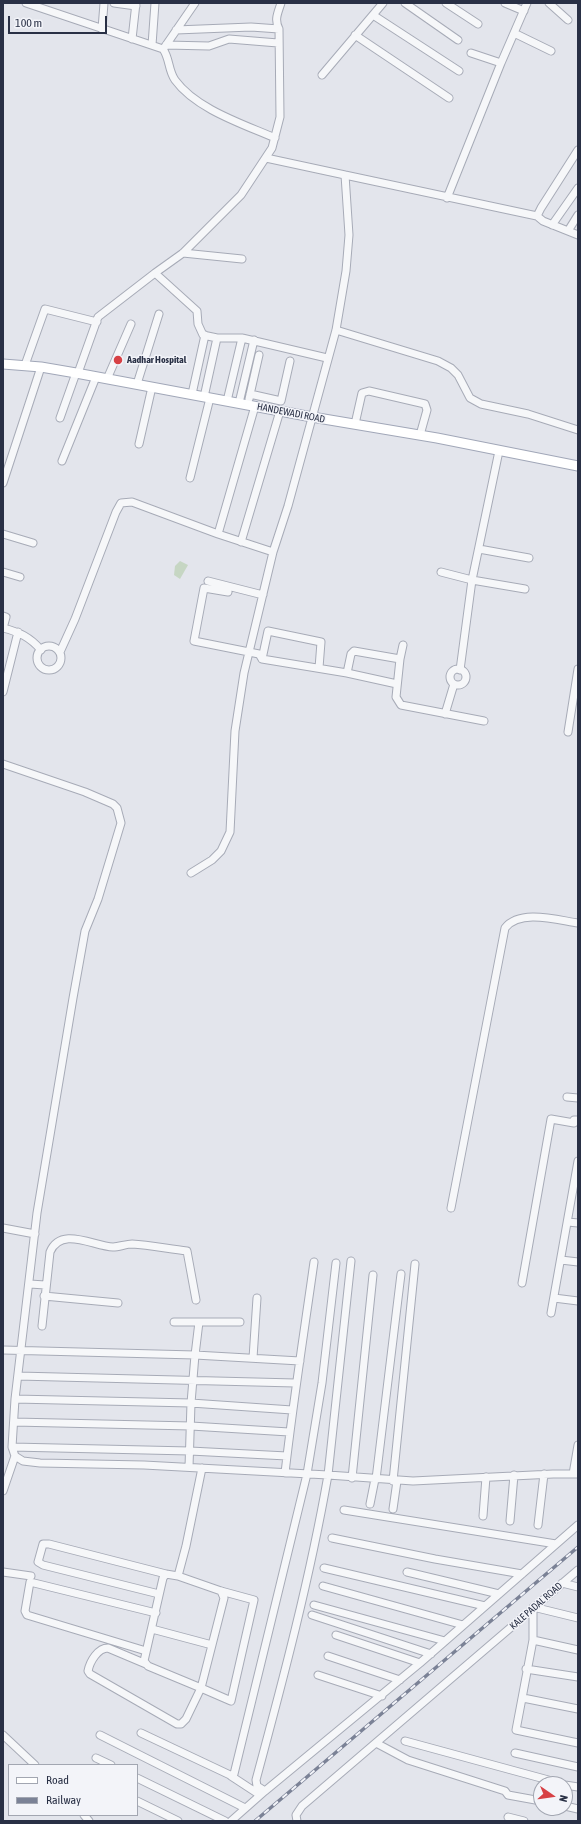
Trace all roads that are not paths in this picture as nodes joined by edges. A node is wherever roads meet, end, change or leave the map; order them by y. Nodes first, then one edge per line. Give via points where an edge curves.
1 (26, 3) edge
2 (104, 3) edge
3 (114, 3) edge
4 (156, 3) edge
5 (281, 3) edge
6 (383, 3) edge
7 (405, 3) edge
8 (446, 3) edge
9 (505, 3) edge
10 (527, 3) edge
11 (549, 3) edge
12 (136, 4) edge
13 (193, 4) edge
14 (524, 11) junction
15 (373, 15) junction
16 (568, 20) dead end
17 (478, 24) dead end
18 (102, 29) junction
19 (279, 29) junction
20 (176, 30) junction
21 (514, 33) junction
22 (355, 35) junction
23 (132, 39) junction
24 (458, 40) dead end
25 (278, 43) junction
26 (152, 45) junction
27 (164, 47) junction
28 (551, 50) dead end
29 (471, 53) dead end
30 (501, 63) junction
31 (459, 71) dead end
32 (322, 75) dead end
33 (449, 98) dead end
34 (275, 138) junction
35 (578, 150) edge
36 (266, 158) junction
37 (345, 175) junction
38 (578, 188) edge
39 (447, 198) junction
40 (578, 215) edge
41 (537, 216) junction
42 (552, 225) junction
43 (568, 231) junction
44 (578, 235) edge
45 (183, 253) junction
46 (242, 259) dead end
47 (155, 273) junction
48 (159, 314) dead end
49 (97, 322) junction
50 (132, 324) dead end
51 (336, 330) junction
52 (205, 335) junction
53 (217, 338) junction
54 (242, 338) junction
55 (254, 340) junction
56 (259, 355) dead end
57 (327, 358) junction
58 (290, 361) dead end
59 (3, 364) edge
60 (24, 365) junction
61 (41, 367) junction
62 (77, 373) junction
63 (96, 376) junction
64 (107, 379) junction
65 (137, 384) junction
66 (152, 387) junction
67 (192, 394) junction
68 (250, 394) junction
69 (207, 397) junction
70 (265, 397) junction
71 (227, 401) junction
72 (251, 405) junction
73 (280, 411) junction
74 (60, 418) dead end
75 (312, 418) junction
76 (355, 424) junction
77 (578, 430) edge
78 (420, 435) junction
79 (139, 444) dead end
80 (499, 451) junction
81 (62, 461) dead end
82 (578, 466) edge
83 (4, 472) edge
84 (190, 478) dead end
85 (3, 483) edge
86 (3, 534) edge
87 (218, 534) junction
88 (241, 542) junction
89 (33, 543) dead end
90 (479, 549) junction
91 (273, 552) junction
92 (529, 558) dead end
93 (3, 572) edge
94 (441, 572) dead end
95 (20, 577) dead end
96 (472, 580) junction
97 (208, 581) dead end
98 (525, 589) dead end
99 (228, 592) dead end
100 (263, 595) junction
101 (3, 616) edge
102 (3, 628) edge
103 (18, 632) junction
104 (403, 645) dead end
105 (41, 650) junction
106 (60, 652) junction
107 (249, 652) junction
108 (262, 659) junction
109 (400, 660) junction
110 (319, 668) junction
111 (578, 669) edge
112 (460, 670) junction
113 (347, 673) junction
114 (397, 684) junction
115 (454, 684) junction
116 (3, 692) edge
117 (445, 714) junction
118 (484, 721) dead end
119 (568, 732) dead end
120 (3, 764) edge
121 (191, 873) dead end
122 (578, 923) edge
123 (567, 1097) dead end
124 (578, 1098) edge
125 (578, 1120) edge
126 (578, 1161) edge
127 (576, 1184) edge
128 (451, 1208) dead end
129 (568, 1222) junction
130 (578, 1223) edge
131 (3, 1228) edge
132 (3, 1233) edge
133 (35, 1236) junction
134 (561, 1260) junction
135 (351, 1261) dead end
136 (314, 1262) dead end
137 (578, 1262) edge
138 (336, 1263) dead end
139 (415, 1264) dead end
140 (401, 1274) dead end
141 (373, 1275) dead end
142 (522, 1283) dead end
143 (30, 1284) junction
144 (45, 1285) junction
145 (44, 1296) junction
146 (257, 1298) dead end
147 (554, 1298) junction
148 (196, 1300) dead end
149 (578, 1301) edge
150 (118, 1303) dead end
151 (551, 1313) dead end
152 (174, 1322) dead end
153 (199, 1322) junction
154 (240, 1322) dead end
155 (42, 1326) dead end
156 (21, 1349) junction
157 (3, 1350) edge
158 (196, 1355) junction
159 (252, 1358) junction
160 (300, 1361) junction
161 (18, 1376) junction
162 (193, 1380) junction
163 (296, 1383) junction
164 (16, 1399) junction
165 (191, 1403) junction
166 (292, 1410) junction
167 (14, 1422) junction
168 (191, 1426) junction
169 (290, 1432) junction
170 (578, 1445) edge
171 (12, 1447) junction
172 (190, 1451) junction
173 (15, 1456) junction
174 (287, 1456) junction
175 (189, 1467) junction
176 (202, 1468) junction
177 (285, 1473) junction
178 (307, 1474) junction
179 (544, 1474) junction
180 (576, 1474) edge
181 (328, 1475) junction
182 (514, 1475) junction
183 (486, 1477) junction
184 (352, 1478) junction
185 (376, 1479) junction
186 (395, 1481) junction
187 (3, 1491) edge
188 (370, 1504) dead end
189 (393, 1509) dead end
190 (344, 1510) dead end
191 (483, 1516) dead end
192 (510, 1521) dead end
193 (538, 1525) dead end
194 (578, 1525) edge
195 (332, 1538) dead end
196 (556, 1544) junction
197 (324, 1568) dead end
198 (578, 1570) edge
199 (3, 1572) edge
200 (407, 1572) dead end
201 (166, 1574) junction
202 (522, 1574) junction
203 (31, 1576) dead end
204 (178, 1576) junction
205 (562, 1583) junction
206 (323, 1586) dead end
207 (578, 1587) edge
208 (221, 1591) junction
209 (159, 1594) junction
210 (499, 1594) junction
211 (314, 1605) dead end
212 (485, 1606) junction
213 (533, 1607) junction
214 (156, 1613) junction
215 (312, 1615) dead end
216 (578, 1618) edge
217 (463, 1625) junction
218 (152, 1629) junction
219 (336, 1635) dead end
220 (533, 1640) junction
221 (445, 1641) junction
222 (115, 1642) junction
223 (212, 1645) junction
224 (112, 1650) junction
225 (578, 1650) edge
226 (146, 1651) junction
227 (431, 1654) junction
228 (328, 1656) dead end
229 (420, 1663) junction
230 (146, 1664) junction
231 (526, 1669) junction
232 (318, 1675) dead end
233 (578, 1677) edge
234 (400, 1680) junction
235 (201, 1688) junction
236 (382, 1696) junction
237 (523, 1698) junction
238 (578, 1709) edge
239 (141, 1733) dead end
240 (3, 1735) edge
241 (100, 1735) dead end
242 (405, 1740) dead end
243 (376, 1743) junction
244 (578, 1743) edge
245 (515, 1753) dead end
246 (96, 1758) dead end
247 (34, 1764) edge
248 (109, 1764) edge
249 (578, 1767) edge
250 (231, 1776) junction
251 (535, 1776) edge
252 (138, 1778) edge
253 (262, 1793) junction
254 (533, 1800) edge
255 (138, 1801) edge
256 (245, 1808) junction
257 (508, 1818) dead end
258 (296, 1820) edge
259 (178, 1821) edge
260 (224, 1821) edge
261 (231, 1821) edge
262 (524, 1821) edge

1 - 18 street
2 - 18 street
3 - 12 street
4 - 26 street
5 - 19 street via 276,23
6 - 15 street
7 - 24 street
8 - 17 street
9 - 14 street
10 - 14 street
11 - 16 street
12 - 23 street
13 - 20 street
14 - 21 street
15 - 22 street
15 - 31 street
18 - 23 street
19 - 20 street via 251,27
19 - 25 street
20 - 27 street
21 - 28 street
21 - 30 street
22 - 32 street
22 - 33 street
23 - 26 street
25 - 27 street via 229,39 209,46
25 - 34 street via 280,117
26 - 27 street
27 - 34 street via 171,72 185,91 200,103
29 - 30 street
30 - 39 street
34 - 36 street
35 - 41 street
36 - 37 street
36 - 45 street via 241,196
37 - 39 street
37 - 51 street via 349,235
38 - 42 street
39 - 41 street
40 - 43 street
41 - 42 street
42 - 43 street
43 - 44 street
45 - 46 street
45 - 47 street
47 - 49 street via 98,317
47 - 52 street via 197,311 198,324
48 - 65 street
49 - 60 street via 45,309
49 - 62 street
50 - 64 street
51 - 57 street
51 - 77 street via 438,360 458,375 470,398 481,404 528,414
52 - 53 street
52 - 67 street
53 - 54 street
53 - 69 street
54 - 55 street
54 - 71 street
55 - 57 street
55 - 72 street
56 - 68 street
57 - 75 street
58 - 70 street via 281,401
59 - 60 main road, HANDEWADI ROAD
60 - 61 main road, HANDEWADI ROAD
61 - 62 main road, HANDEWADI ROAD
61 - 83 street
62 - 63 main road, HANDEWADI ROAD
62 - 74 street
63 - 64 main road, HANDEWADI ROAD
63 - 81 street
64 - 65 main road, HANDEWADI ROAD
65 - 66 main road, HANDEWADI ROAD
66 - 67 main road, HANDEWADI ROAD
66 - 79 street
67 - 69 main road, HANDEWADI ROAD
68 - 70 street
68 - 72 street
69 - 71 main road, HANDEWADI ROAD
69 - 84 street
70 - 72 street
71 - 72 main road, HANDEWADI ROAD
72 - 73 main road, HANDEWADI ROAD
72 - 87 street
73 - 75 main road, HANDEWADI ROAD
73 - 88 street
75 - 76 main road, HANDEWADI ROAD
75 - 91 street
76 - 78 main road, HANDEWADI ROAD
76 - 78 street via 362,393 369,391 425,404 427,410
78 - 80 main road, HANDEWADI ROAD
80 - 82 main road, HANDEWADI ROAD
80 - 90 street
83 - 85 street via 6,476
86 - 89 street
87 - 88 street
87 - 106 street via 132,502 122,503 118,507
88 - 91 street
90 - 92 street
90 - 96 street
91 - 100 street
93 - 95 street
94 - 96 street
96 - 98 street
96 - 112 street
97 - 100 street
99 - 107 street via 204,588 194,641
100 - 107 street
101 - 102 street via 6,617
102 - 103 street
103 - 105 street
103 - 116 street
104 - 109 street
105 - 106 street via 49,646
105 - 106 street via 39,663 50,670 61,661
107 - 108 street via 259,654
107 - 121 street via 235,731 230,832 221,851
108 - 110 street
108 - 110 street via 268,631 321,642
109 - 113 street via 354,651
109 - 114 street
110 - 113 street
111 - 119 street
112 - 115 street via 454,671 451,675
112 - 115 street via 465,673 465,681 462,684
113 - 114 street
114 - 117 street via 396,697 401,705
115 - 117 street
117 - 118 street
120 - 133 street via 18,767 113,804 117,808 121,823 86,932
122 - 128 street via 530,917 509,923 505,928
123 - 124 street
125 - 142 street via 574,1120 574,1123 551,1119
126 - 127 street
127 - 129 street
129 - 130 street
129 - 134 street
131 - 133 street
132 - 133 street
133 - 143 street
134 - 137 street
134 - 147 street
135 - 181 street
136 - 160 street
138 - 178 street via 322,1383
139 - 186 street
140 - 185 street
141 - 184 street
143 - 144 street
143 - 156 street
144 - 145 street
144 - 148 street via 50,1252 58,1241 82,1240 114,1247 130,1244 187,1251
145 - 150 street
145 - 155 street
146 - 159 street
147 - 149 street
147 - 151 street
152 - 153 street
153 - 154 street
153 - 158 street
156 - 157 street
156 - 158 street
156 - 161 street
158 - 159 street
158 - 162 street
159 - 160 street
160 - 163 street
161 - 162 street
161 - 164 street
162 - 163 street
162 - 165 street
163 - 166 street
164 - 165 street
164 - 167 street
165 - 166 street
165 - 168 street
166 - 169 street
167 - 168 street
167 - 171 street
168 - 169 street
168 - 172 street
169 - 174 street
170 - 180 street
171 - 172 street
171 - 173 street
172 - 174 street
172 - 175 street
173 - 175 street via 23,1461 40,1463
173 - 187 street
174 - 177 street
175 - 176 street
176 - 177 street
176 - 204 street
177 - 178 street
178 - 181 street
178 - 250 street via 238,1760
179 - 180 street
179 - 182 street
179 - 193 street
181 - 184 street
181 - 253 street via 275,1713 256,1780
182 - 183 street
182 - 192 street
183 - 186 street
183 - 191 street
184 - 185 street
185 - 186 street
185 - 188 street
186 - 189 street
190 - 196 street
194 - 196 street
195 - 202 street
196 - 202 street
197 - 212 street
198 - 205 street, KALE PADAL ROAD
199 - 203 street
200 - 210 street
201 - 204 street
201 - 209 street
201 - 209 street via 50,1544 43,1544 41,1549 38,1562 43,1565
202 - 210 street
204 - 208 street
205 - 207 street
205 - 213 street, KALE PADAL ROAD
206 - 217 street
208 - 223 street via 224,1598
208 - 235 street via 254,1600 231,1701
209 - 214 street
210 - 212 street
211 - 221 street
212 - 217 street
213 - 216 street
213 - 220 street
213 - 243 street, KALE PADAL ROAD
214 - 218 street
214 - 222 street via 30,1582 25,1611 27,1615
215 - 227 street
217 - 221 street
218 - 223 street
218 - 226 street
219 - 229 street
220 - 225 street
220 - 231 street
221 - 227 street
222 - 224 street
222 - 226 street
223 - 235 street
224 - 230 street
224 - 235 street via 104,1648 97,1653 89,1666 90,1674 176,1724 181,1724 186,1719
226 - 230 street
227 - 229 street
228 - 234 street
229 - 234 street
230 - 235 street
231 - 233 street
231 - 237 street
232 - 236 street
234 - 236 street
236 - 253 street
237 - 238 street
237 - 244 street via 516,1730
239 - 250 street
240 - 247 street
241 - 256 street
242 - 251 street
243 - 254 street via 408,1760 505,1791 508,1795
243 - 258 street, KALE PADAL ROAD via 302,1806
245 - 249 street
246 - 248 street
250 - 253 street
252 - 260 street
253 - 256 street
255 - 259 street
256 - 261 street
257 - 262 street

